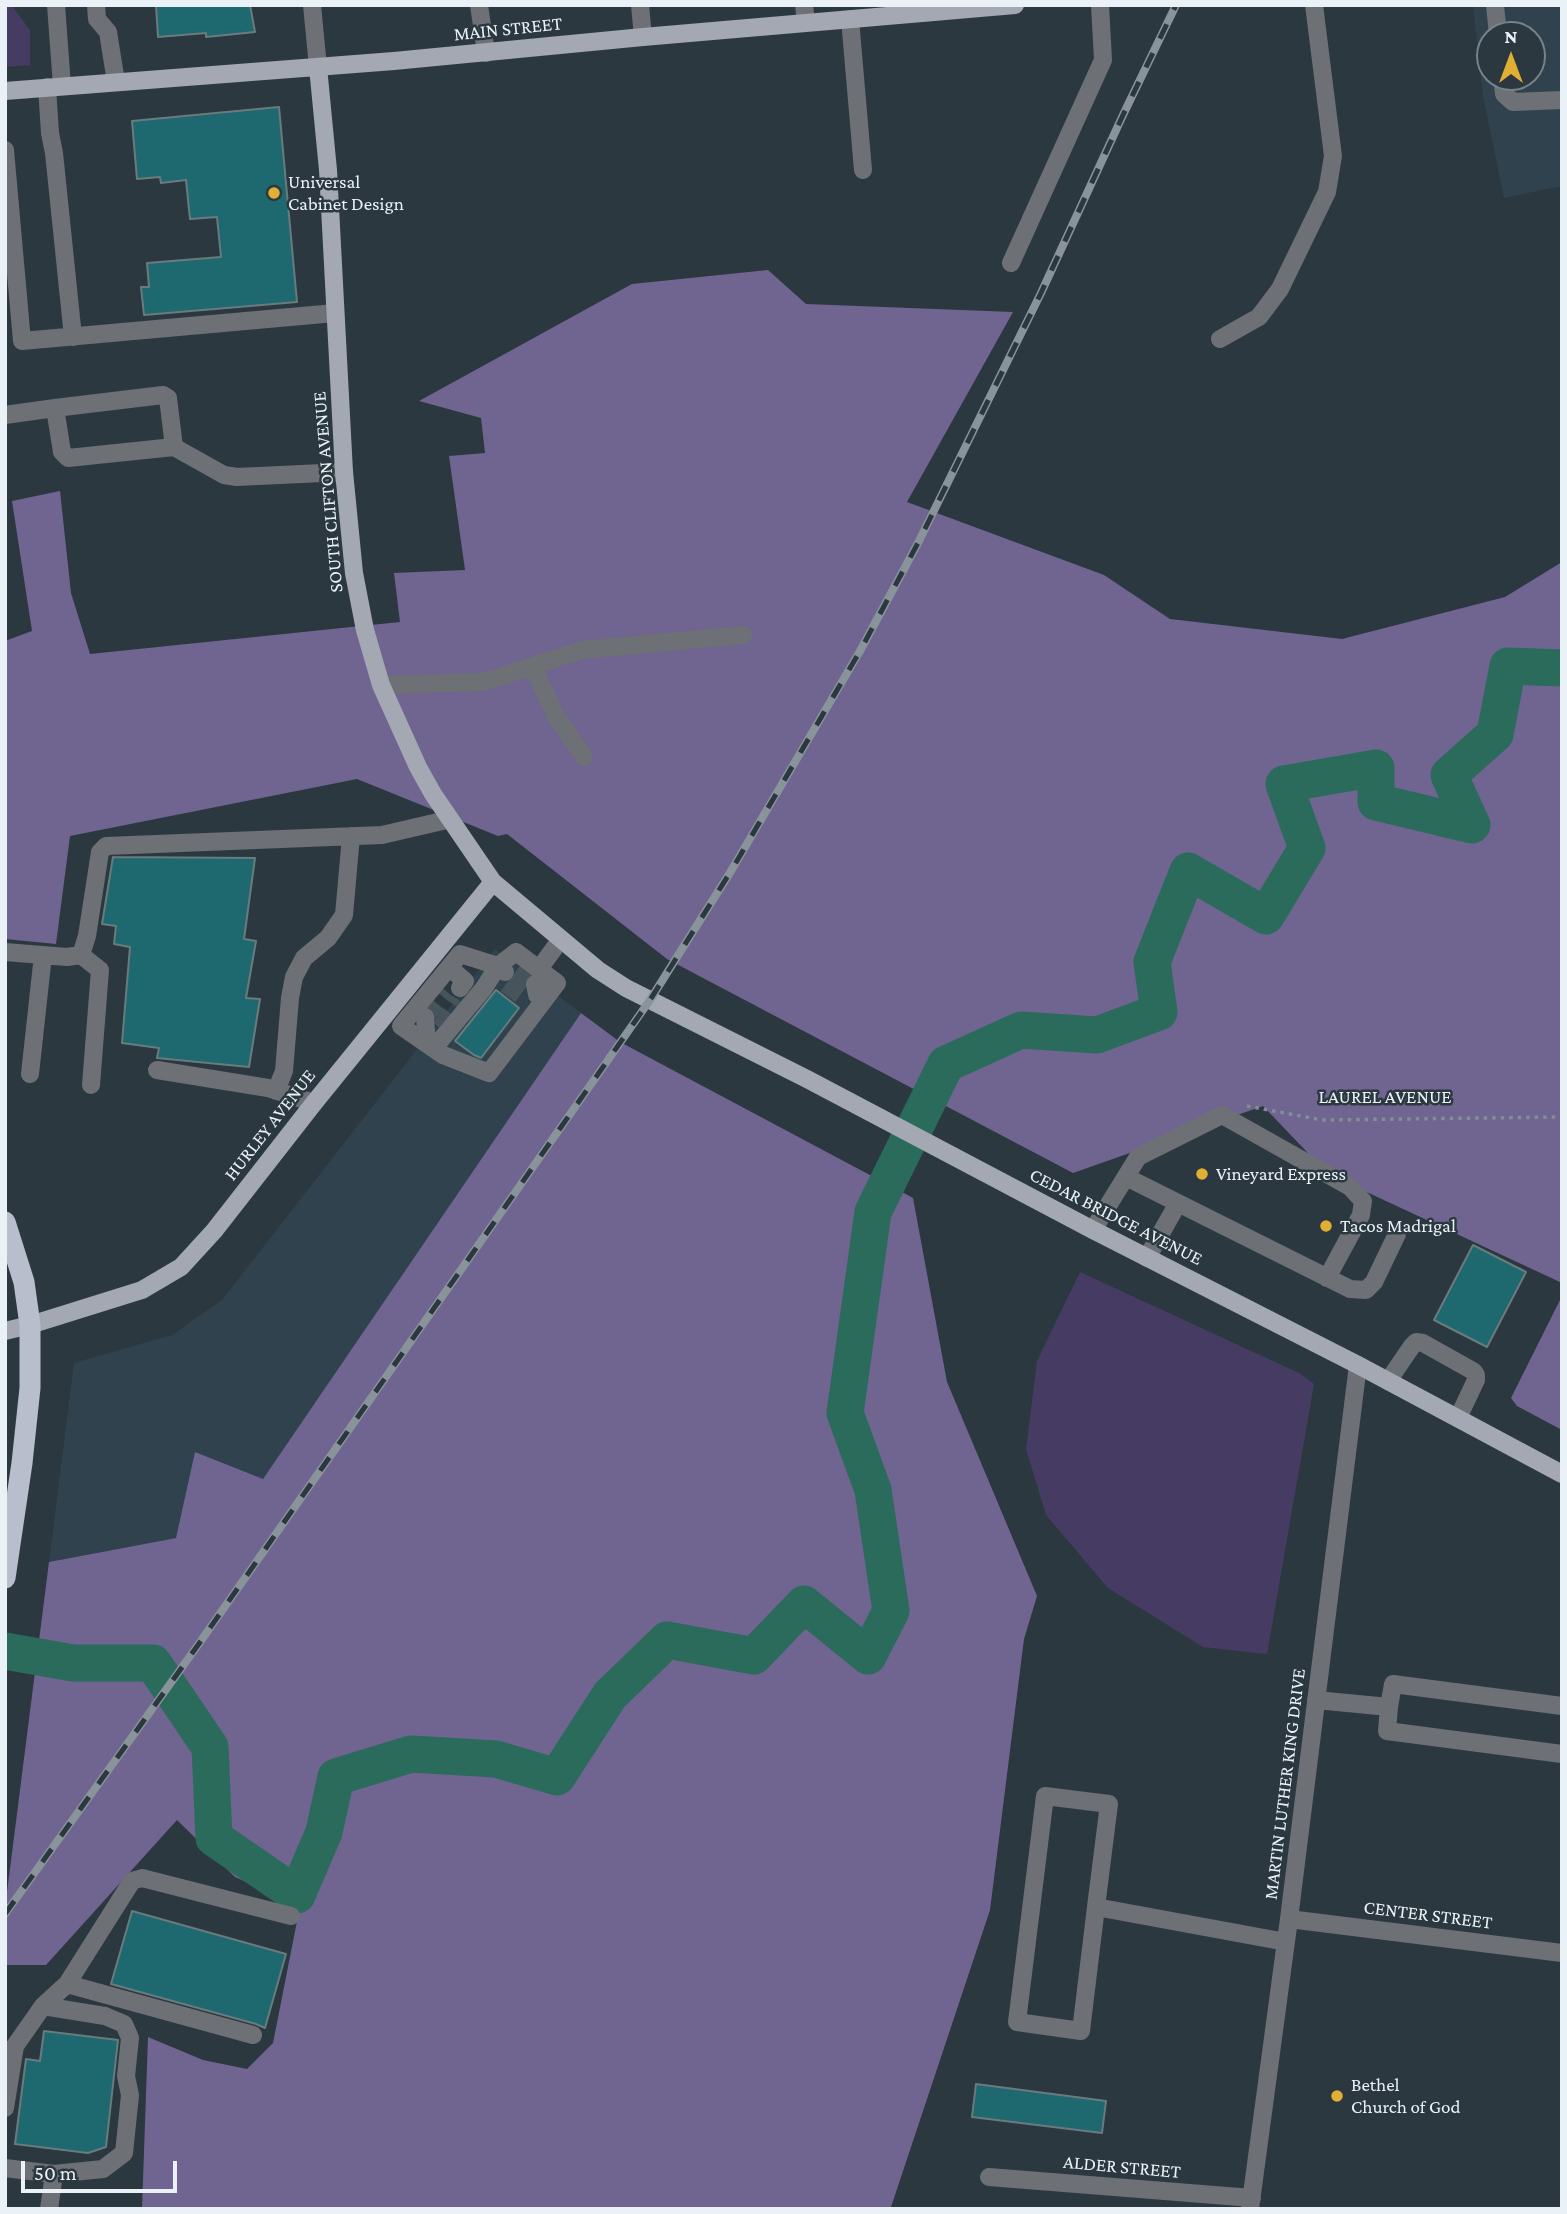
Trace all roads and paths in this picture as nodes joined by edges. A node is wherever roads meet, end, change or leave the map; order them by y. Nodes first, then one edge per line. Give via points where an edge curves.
1 (56, 5) edge
2 (96, 5) edge
3 (312, 5) edge
4 (479, 5) edge
5 (640, 5) edge
6 (1015, 5) edge
7 (1100, 5) edge
8 (1314, 5) edge
9 (969, 7) edge
10 (924, 9) edge
11 (805, 14) edge
12 (853, 14) edge
13 (643, 37) junction
14 (486, 52) junction
15 (318, 67) junction
16 (116, 82) junction
17 (55, 87) junction
18 (5, 91) edge
19 (1504, 91) edge
20 (1562, 100) edge
21 (5, 150) edge
22 (863, 170) dead end
23 (1011, 263) dead end
24 (335, 313) junction
25 (73, 337) junction
26 (1220, 339) dead end
27 (55, 408) junction
28 (5, 415) edge
29 (174, 447) junction
30 (344, 472) junction
31 (743, 635) dead end
32 (533, 667) junction
33 (381, 685) junction
34 (584, 757) dead end
35 (451, 819) junction
36 (351, 836) junction
37 (493, 882) junction
38 (561, 939) junction
39 (444, 942) junction
40 (5, 951) edge
41 (43, 955) junction
42 (82, 955) junction
43 (455, 961) junction
44 (507, 973) junction
45 (536, 989) junction
46 (455, 993) tunnel mouth
47 (385, 1015) junction
48 (401, 1026) junction
49 (429, 1033) junction
50 (157, 1070) dead end
51 (30, 1074) dead end
52 (91, 1084) dead end
53 (276, 1091) junction
54 (314, 1103) junction
55 (1222, 1115) junction
56 (1562, 1117) edge
57 (1126, 1177) junction
58 (1178, 1203) junction
59 (5, 1222) edge
60 (1093, 1230) junction
61 (1397, 1234) dead end
62 (1147, 1258) junction
63 (1327, 1278) junction
64 (18, 1328) edge
65 (1358, 1365) junction
66 (1388, 1381) junction
67 (1458, 1418) junction
68 (1562, 1474) edge
69 (5, 1578) edge
70 (1316, 1700) junction
71 (1562, 1706) edge
72 (1389, 1707) junction
73 (1562, 1754) edge
74 (1096, 1907) junction
75 (290, 1916) dead end
76 (1289, 1919) junction
77 (1286, 1942) junction
78 (1562, 1953) edge
79 (66, 1984) junction
80 (43, 2006) junction
81 (253, 2035) dead end
82 (5, 2108) edge
83 (5, 2168) edge
84 (54, 2174) junction
85 (989, 2176) dead end
86 (1251, 2204) edge
87 (49, 2209) edge

1 - 17 street
2 - 16 street via 97,19 108,32
3 - 15 street
4 - 14 street
5 - 13 street
6 - 9 main road, MAIN STREET
7 - 23 street via 1103,60
8 - 26 street via 1333,156 1327,192 1280,289 1259,317
9 - 10 main road, MAIN STREET
10 - 12 main road, MAIN STREET
11 - 12 main road, MAIN STREET
11 - 13 main road, MAIN STREET
12 - 22 street
13 - 14 main road, MAIN STREET
14 - 15 main road, MAIN STREET
15 - 16 main road, MAIN STREET
15 - 24 main road, SOUTH CLIFTON AVENUE
16 - 17 main road, MAIN STREET
17 - 18 main road, MAIN STREET
17 - 25 street via 50,133
19 - 20 street via 1513,103
21 - 25 street via 22,341
24 - 25 street
24 - 30 main road, SOUTH CLIFTON AVENUE
27 - 28 street
27 - 29 street via 61,452 68,458
27 - 29 street via 163,395 168,398
29 - 30 street via 224,475 237,477
30 - 33 main road, SOUTH CLIFTON AVENUE via 354,573
31 - 32 street via 582,650
32 - 33 street via 484,682
32 - 34 street via 556,716
33 - 35 main road, SOUTH CLIFTON AVENUE via 418,767
35 - 36 street via 382,835
35 - 37 main road, SOUTH CLIFTON AVENUE
36 - 42 street via 106,846 100,852
36 - 53 street via 344,915 328,938 304,958 294,977 284,1071
37 - 38 main road, SOUTH CLIFTON AVENUE
37 - 39 main road, HURLEY AVENUE
38 - 45 street
38 - 60 main road, CEDAR BRIDGE AVENUE via 598,970 650,1000
39 - 43 street
39 - 47 main road, HURLEY AVENUE
40 - 41 street
41 - 42 street
41 - 51 street
42 - 52 street via 100,971
43 - 44 street
43 - 46 street via 465,981
43 - 48 street
44 - 45 street via 516,952
44 - 49 street
45 - 49 street via 489,1073 443,1055
47 - 48 street
47 - 54 main road, HURLEY AVENUE
48 - 49 street
50 - 53 street
53 - 54 street
54 - 64 main road, HURLEY AVENUE via 181,1267 142,1290
55 - 56 path, LAUREL AVENUE via 1247,1106 1322,1120
55 - 57 street via 1138,1157
55 - 63 street via 1350,1186 1363,1201 1361,1215
57 - 58 street
57 - 60 street
58 - 62 street
58 - 63 street
59 - 64 highway via 24,1282
60 - 62 main road, CEDAR BRIDGE AVENUE
61 - 63 street via 1366,1290 1350,1290
62 - 65 main road, CEDAR BRIDGE AVENUE
64 - 69 highway via 30,1388
65 - 66 main road, CEDAR BRIDGE AVENUE
65 - 70 street, MARTIN LUTHER KING DRIVE
66 - 67 main road, CEDAR BRIDGE AVENUE
66 - 67 street via 1412,1346 1423,1343 1474,1371 1476,1380
67 - 68 main road, CEDAR BRIDGE AVENUE
70 - 72 street
70 - 76 street, MARTIN LUTHER KING DRIVE
71 - 72 street via 1393,1685
72 - 73 street via 1387,1731
74 - 74 street via 1109,1804 1045,1796 1017,2022 1081,2031
74 - 77 street
75 - 79 street via 142,1878 132,1881
76 - 77 street, MARTIN LUTHER KING DRIVE
76 - 78 street, CENTER STREET
77 - 86 street, MARTIN LUTHER KING DRIVE
79 - 80 street
79 - 81 street
80 - 82 street via 15,2046
80 - 84 street via 106,2016 124,2024 131,2038 124,2153 103,2169
83 - 84 street
84 - 87 street
85 - 86 street, ALDER STREET

